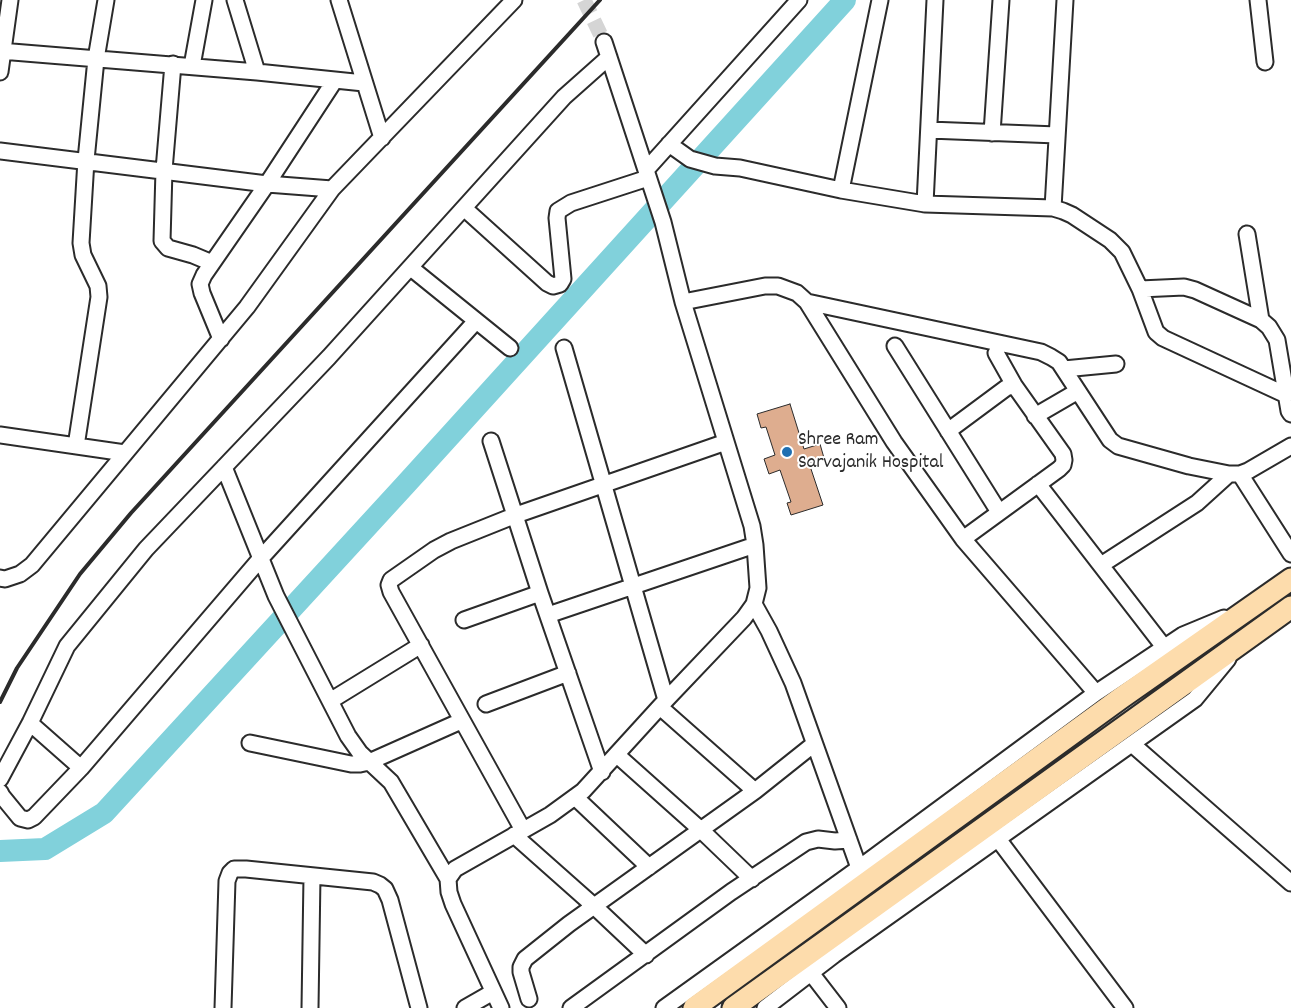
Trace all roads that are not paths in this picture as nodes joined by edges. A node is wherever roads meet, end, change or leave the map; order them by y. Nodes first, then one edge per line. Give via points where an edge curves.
1 (10, 0) edge
2 (106, 0) edge
3 (204, 0) edge
4 (235, 0) edge
5 (339, 0) edge
6 (514, 0) edge
7 (799, 0) edge
8 (880, 0) edge
9 (936, 0) edge
10 (1001, 0) edge
11 (1065, 0) edge
12 (1258, 0) edge
13 (1, 51) edge
14 (96, 58) junction
15 (1265, 62) dead end
16 (173, 64) junction
17 (192, 66) junction
18 (0, 72) edge
19 (257, 72) junction
20 (335, 80) junction
21 (364, 83) junction
22 (930, 130) junction
23 (992, 132) junction
24 (1057, 135) junction
25 (382, 138) junction
26 (668, 144) junction
27 (0, 151) edge
28 (86, 160) junction
29 (164, 170) junction
30 (647, 174) junction
31 (267, 184) junction
32 (332, 189) junction
33 (842, 190) junction
34 (925, 204) junction
35 (464, 208) junction
36 (1053, 208) junction
37 (1247, 234) dead end
38 (212, 263) junction
39 (410, 268) junction
40 (1140, 289) junction
41 (683, 302) junction
42 (807, 302) junction
43 (1261, 320) junction
44 (476, 321) junction
45 (221, 339) junction
46 (895, 346) dead end
47 (510, 348) dead end
48 (564, 348) dead end
49 (996, 353) dead end
50 (1116, 364) dead end
51 (1064, 369) junction
52 (1014, 385) junction
53 (1078, 391) junction
54 (1286, 395) junction
55 (1291, 414) edge
56 (1035, 416) junction
57 (948, 431) junction
58 (0, 435) edge
59 (491, 442) dead end
60 (726, 442) junction
61 (76, 446) junction
62 (1291, 446) edge
63 (125, 454) junction
64 (224, 467) junction
65 (1234, 474) junction
66 (605, 484) junction
67 (1038, 484) junction
68 (999, 512) junction
69 (516, 515) junction
70 (963, 539) junction
71 (755, 545) junction
72 (1291, 554) edge
73 (261, 558) junction
74 (1101, 565) junction
75 (1291, 580) edge
76 (2, 582) edge
77 (634, 586) junction
78 (540, 593) junction
79 (754, 604) junction
80 (1291, 606) edge
81 (548, 616) junction
82 (464, 620) dead end
83 (1241, 642) junction
84 (421, 645) junction
85 (1167, 656) junction
86 (568, 673) junction
87 (1096, 692) junction
88 (330, 701) junction
89 (663, 703) junction
90 (486, 704) dead end
91 (462, 721) junction
92 (30, 723) junction
93 (250, 743) dead end
94 (814, 744) junction
95 (1132, 744) junction
96 (617, 755) junction
97 (369, 762) junction
98 (81, 768) junction
99 (602, 772) junction
100 (0, 779) edge
101 (755, 791) junction
102 (0, 792) edge
103 (575, 797) junction
104 (701, 830) junction
105 (518, 832) junction
106 (998, 839) junction
107 (849, 840) junction
108 (649, 867) junction
109 (859, 868) junction
110 (312, 876) junction
111 (448, 879) junction
112 (752, 879) junction
113 (1291, 883) edge
114 (594, 906) junction
115 (646, 955) junction
116 (811, 973) junction
117 (493, 992) junction
118 (529, 999) dead end
119 (223, 1008) edge
120 (310, 1008) edge
121 (419, 1008) edge
122 (464, 1008) edge
123 (501, 1008) edge
124 (571, 1008) edge
125 (664, 1008) edge
126 (694, 1008) edge
127 (733, 1008) edge
128 (765, 1008) edge
129 (838, 1008) edge
130 (1124, 1008) edge

1 - 13 street
2 - 14 street
3 - 17 street
4 - 19 street
5 - 21 street
6 - 25 street
7 - 26 street
8 - 33 street
9 - 22 street
10 - 23 street
11 - 24 street
12 - 15 street
13 - 14 street
13 - 18 street
14 - 16 street
14 - 28 street
16 - 17 street
16 - 29 street
17 - 19 street
19 - 20 street
20 - 21 street
20 - 31 street
21 - 25 street
22 - 23 street
22 - 34 street
23 - 24 street
24 - 36 street
25 - 32 street
26 - 30 street
26 - 33 street via 690,159 715,166 740,168
27 - 28 street
28 - 29 street
28 - 61 street via 81,243 83,255 98,286 99,297
29 - 31 street
29 - 38 street via 162,242 168,248
30 - 35 street via 558,211 563,279 553,286
30 - 35 street via 606,49
30 - 41 street
31 - 32 street
31 - 38 street
32 - 45 street
33 - 34 street
34 - 36 street
35 - 39 street
36 - 40 street via 1072,216 1117,245
37 - 43 street
38 - 45 street via 200,284
39 - 44 street
39 - 64 street
40 - 43 street via 1189,288
40 - 54 street via 1152,326 1163,338
41 - 42 street via 765,286 778,286 797,293
41 - 60 street
42 - 51 street via 1040,352 1051,356
42 - 70 street via 894,442
43 - 54 street via 1277,340
44 - 47 street
44 - 73 street
45 - 63 street
46 - 57 street
48 - 66 street
49 - 52 street
50 - 51 street
51 - 53 street
52 - 56 street
52 - 57 street
53 - 56 street
53 - 65 street via 1110,440 1118,446 1189,466
54 - 55 street
56 - 67 street via 1064,460 1059,469
57 - 68 street
58 - 61 street
59 - 69 street
60 - 66 street
60 - 71 street
61 - 63 street
62 - 65 street via 1248,471
63 - 76 street via 32,565
64 - 73 street
64 - 92 street via 152,543 67,646
65 - 72 street
65 - 74 street via 1197,503
66 - 69 street
66 - 77 street
67 - 68 street
67 - 74 street
68 - 70 street
69 - 78 street
69 - 84 street via 451,541 391,580 391,592
70 - 87 street
71 - 77 street
71 - 79 street via 758,588
73 - 88 street via 280,604
73 - 98 street
74 - 85 street
75 - 85 highway
77 - 81 street
77 - 89 street
78 - 81 street
78 - 82 street
79 - 89 street
79 - 94 street via 793,683
80 - 83 highway
81 - 86 street
83 - 95 street via 1195,699
83 - 127 highway
84 - 88 street
84 - 91 street
85 - 87 street
85 - 126 highway
86 - 90 street
86 - 99 street
87 - 109 street
88 - 97 street via 354,746
89 - 96 street
89 - 101 street
91 - 97 street
91 - 105 street
92 - 98 street
92 - 100 street
93 - 97 street via 351,764
94 - 101 street
94 - 107 street
95 - 106 street
95 - 113 street
96 - 99 street
96 - 104 street
97 - 111 street via 391,782
98 - 102 street via 28,820 20,818
99 - 103 street
101 - 104 street
103 - 105 street via 557,811
103 - 108 street
104 - 108 street
104 - 112 street
105 - 111 street via 455,870
105 - 114 street
106 - 116 street
106 - 130 street
107 - 109 street
107 - 112 street via 806,842
108 - 114 street
109 - 125 street
110 - 119 street via 246,869 234,869 230,873 227,881
110 - 120 street
110 - 121 street via 373,882 385,889
111 - 117 street via 453,904
112 - 115 street
114 - 115 street
114 - 118 street via 523,962 522,976
115 - 124 street
116 - 128 street
116 - 129 street
117 - 122 street
117 - 123 street

